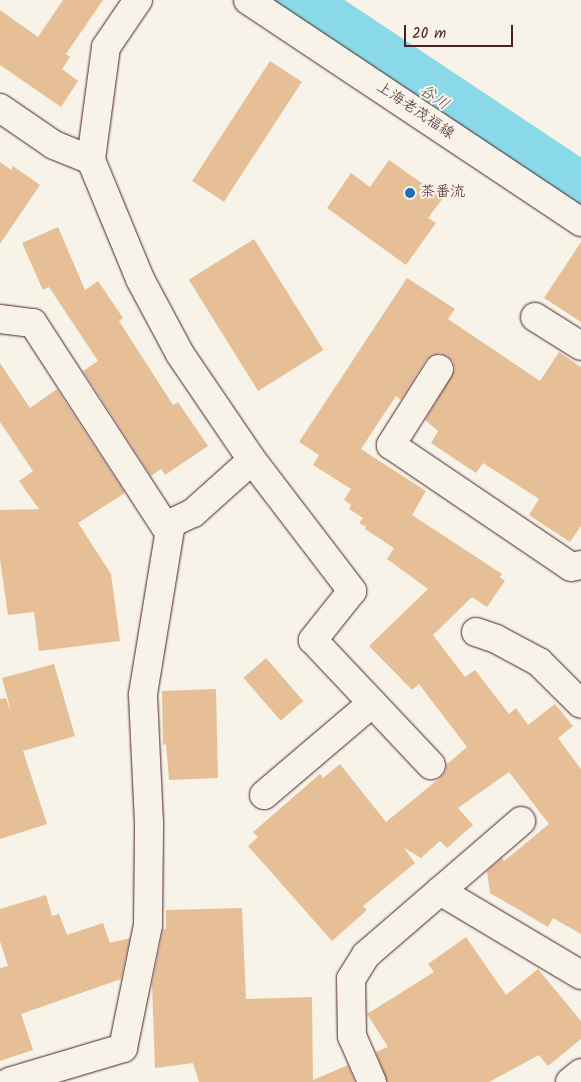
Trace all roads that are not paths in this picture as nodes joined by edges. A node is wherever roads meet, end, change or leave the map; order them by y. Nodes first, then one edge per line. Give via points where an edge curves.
1 (138, 0) edge
2 (248, 0) edge
3 (0, 108) edge
4 (91, 160) junction
5 (581, 222) edge
6 (535, 317) dead end
7 (0, 319) edge
8 (581, 346) edge
9 (439, 369) dead end
10 (252, 460) junction
11 (171, 523) junction
12 (581, 565) edge
13 (476, 632) dead end
14 (372, 703) junction
15 (581, 704) edge
16 (431, 765) dead end
17 (264, 794) dead end
18 (521, 821) dead end
19 (440, 891) junction
20 (581, 975) edge
21 (581, 1073) edge
22 (9, 1082) edge
23 (372, 1082) edge
24 (570, 1082) edge

1 - 4 street via 106,47
2 - 5 street, 上海老茂福線
3 - 4 street via 54,145
4 - 10 street via 140,279 180,354
6 - 8 street
7 - 11 street via 33,323 165,526
9 - 12 street via 391,445 570,568
10 - 11 street via 193,513
10 - 14 street via 352,591 313,640
11 - 22 street via 143,694 149,823 148,925 123,1048
13 - 15 street via 496,638 540,662
14 - 16 street
14 - 17 street
18 - 19 street
19 - 20 street
19 - 23 street via 366,955 351,979 352,1036
21 - 24 street

